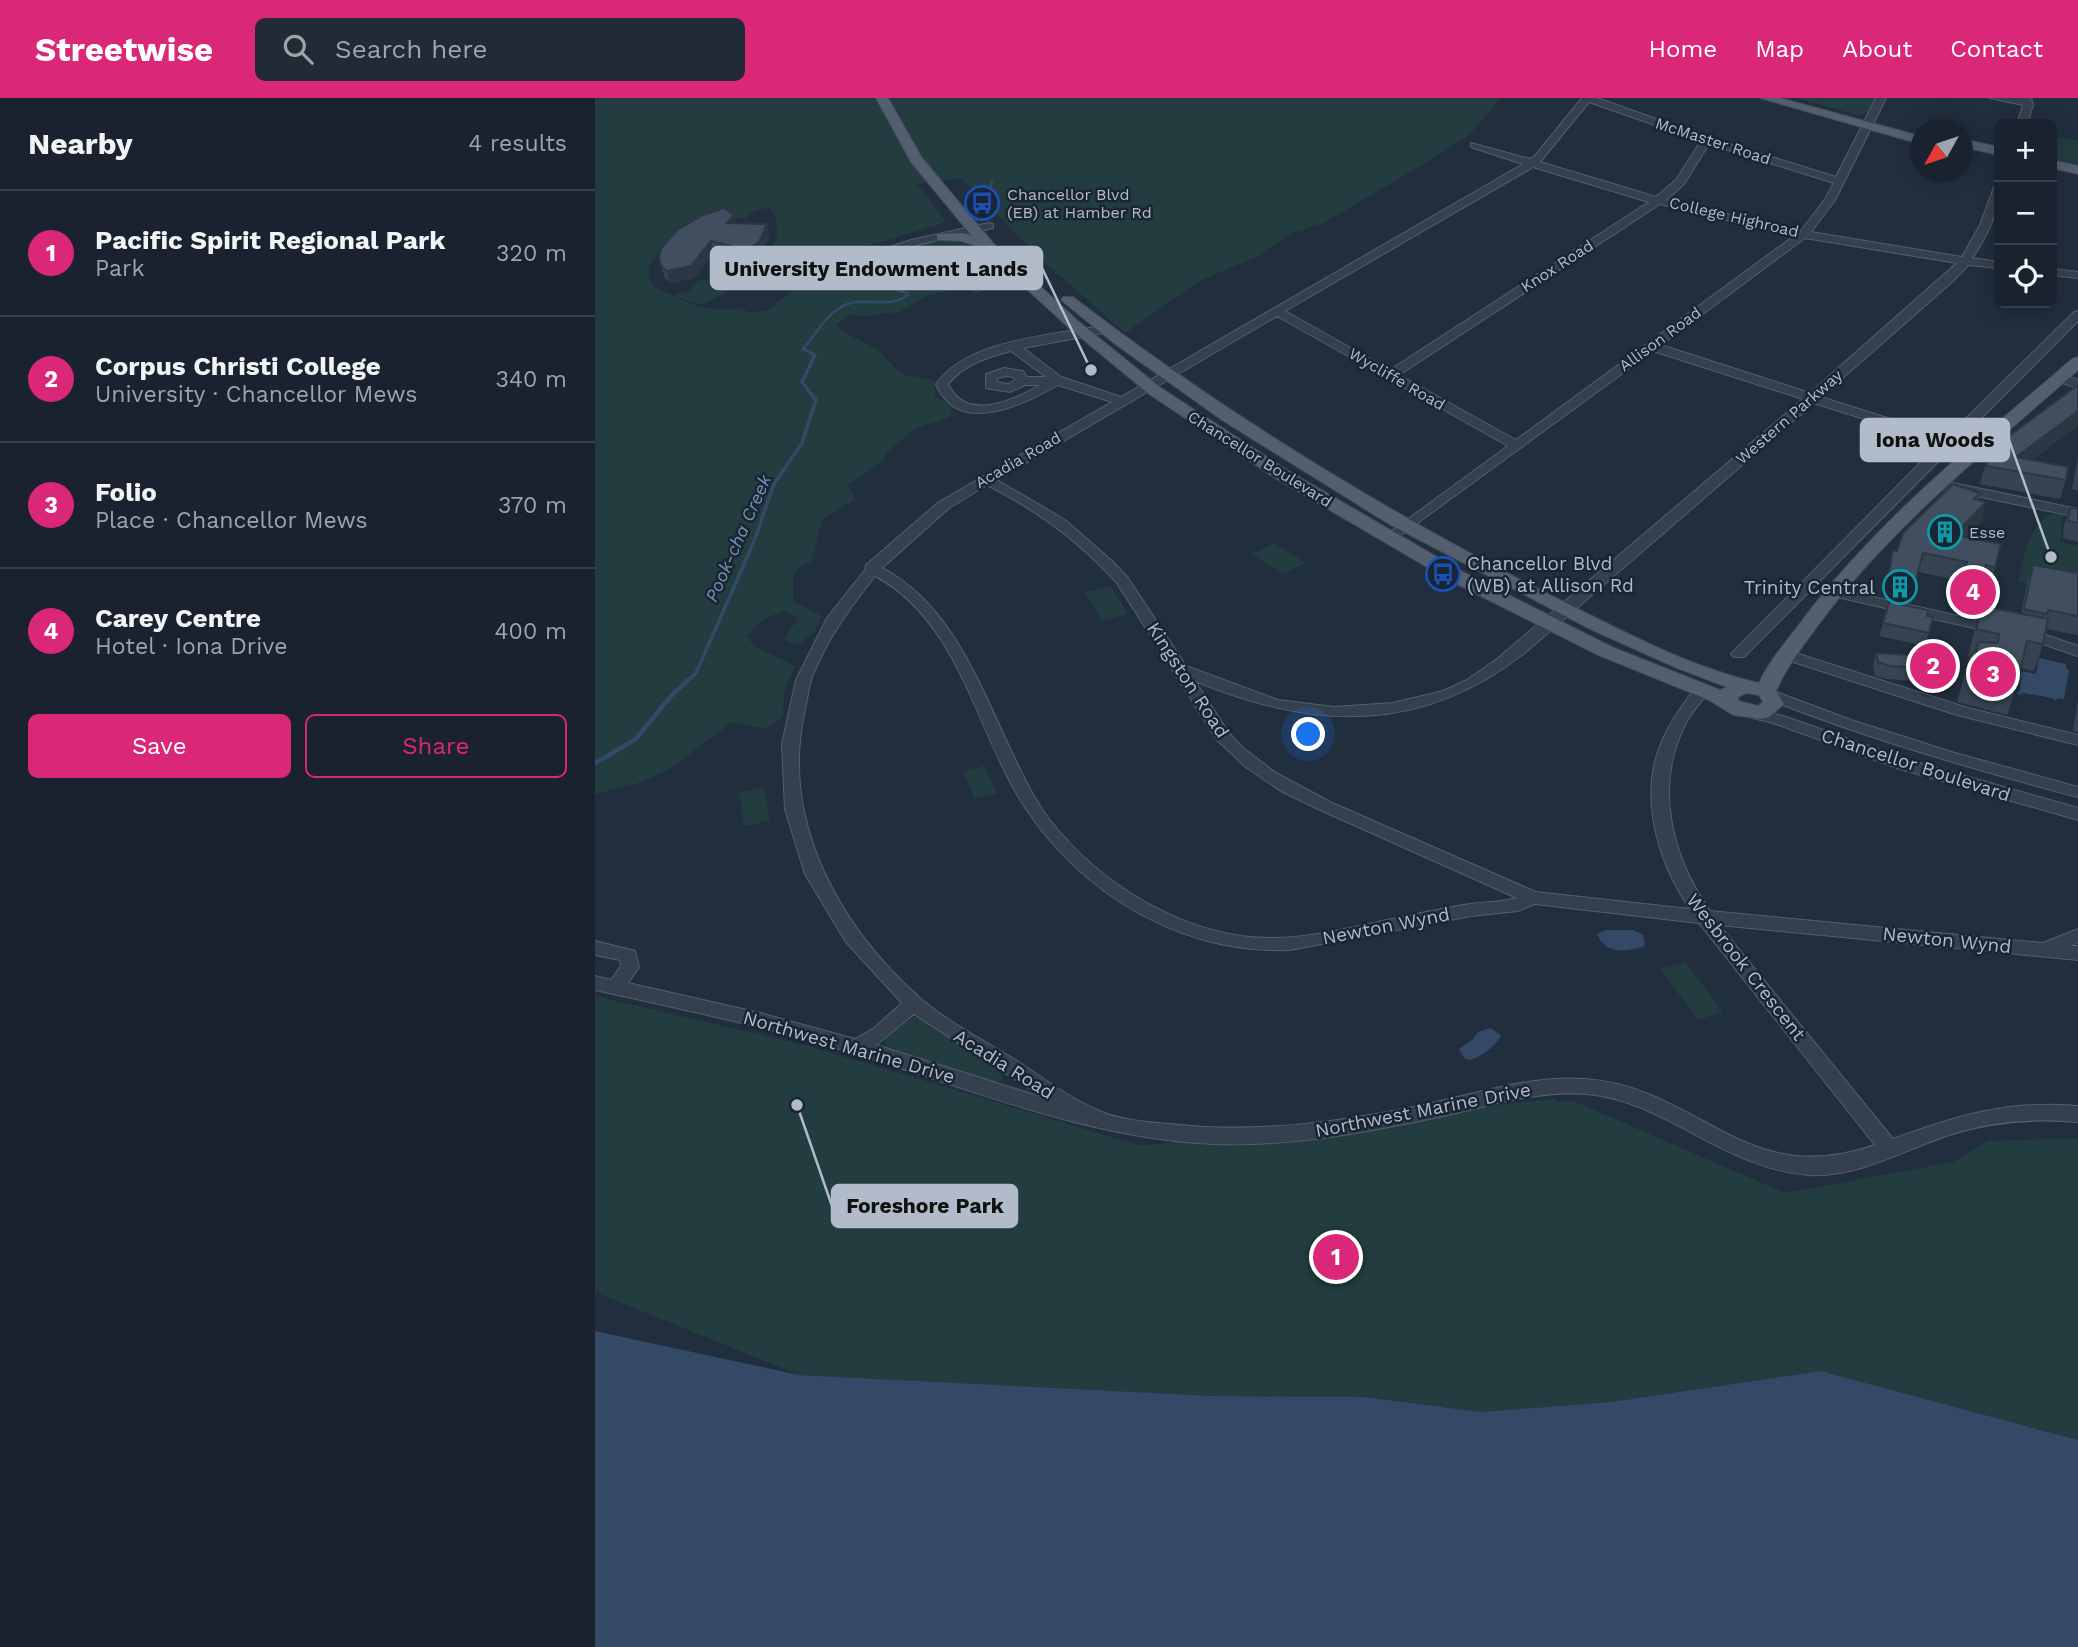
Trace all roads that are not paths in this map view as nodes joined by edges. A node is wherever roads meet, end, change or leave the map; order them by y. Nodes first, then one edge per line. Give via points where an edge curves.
1 (882, 98) edge
2 (1588, 98) edge
3 (1766, 98) edge
4 (1790, 98) edge
5 (1881, 98) edge
6 (1995, 98) edge
7 (2027, 100) edge
8 (903, 107) dead end
9 (2023, 119) edge
10 (1868, 123) junction
11 (1910, 130) edge
12 (918, 134) dead end
13 (1910, 137) edge
14 (1707, 140) junction
15 (1474, 145) dead end
16 (1973, 145) edge
17 (1994, 150) edge
18 (1973, 153) edge
19 (932, 156) dead end
20 (1994, 158) edge
21 (1530, 164) junction
22 (2057, 168) edge
23 (2078, 173) edge
24 (1839, 181) junction
25 (1659, 200) junction
26 (1994, 202) edge
27 (981, 228) junction
28 (1805, 233) junction
29 (942, 237) junction
30 (988, 246) junction
31 (1966, 261) junction
32 (1994, 264) edge
33 (2057, 273) edge
34 (808, 275) dead end
35 (2078, 275) edge
36 (1276, 311) junction
37 (2078, 314) edge
38 (1105, 329) junction
39 (1085, 334) junction
40 (1651, 346) junction
41 (1100, 347) junction
42 (1015, 348) junction
43 (2078, 362) edge
44 (1390, 375) junction
45 (1164, 376) junction
46 (2071, 379) edge
47 (1057, 380) junction
48 (1022, 381) dead end
49 (1147, 385) junction
50 (1812, 397) junction
51 (1120, 401) junction
52 (1949, 442) junction
53 (1517, 446) junction
54 (985, 479) junction
55 (1938, 484) junction
56 (2078, 513) edge
57 (1407, 528) junction
58 (1390, 539) junction
59 (871, 568) junction
60 (1833, 592) junction
61 (1566, 610) junction
62 (1549, 625) junction
63 (2078, 651) edge
64 (1739, 654) dead end
65 (1781, 662) junction
66 (1182, 670) junction
67 (1758, 689) junction
68 (1702, 690) junction
69 (1729, 703) junction
70 (1755, 714) junction
71 (2078, 740) edge
72 (2078, 792) edge
73 (2078, 814) edge
74 (1533, 898) junction
75 (1703, 916) junction
76 (2078, 935) edge
77 (595, 947) edge
78 (2044, 950) junction
79 (2078, 953) edge
80 (595, 983) edge
81 (615, 988) junction
82 (914, 1003) junction
83 (858, 1047) junction
84 (1011, 1068) junction
85 (1003, 1093) junction
86 (2078, 1114) edge
87 (1097, 1120) junction
88 (1889, 1148) junction

1 - 27 main road, Chancellor Boulevard via 916,159
2 - 14 street, McMaster Road
2 - 21 street, Acadia Road
3 - 10 main road
4 - 10 main road
5 - 10 street, Allison Road
6 - 7 street
7 - 9 street
8 - 12 main road
10 - 11 main road
10 - 13 main road
10 - 24 street, Allison Road
14 - 24 street, McMaster Road
14 - 25 street, Knox Road via 1679,182
15 - 21 street, College Highroad
16 - 17 main road
18 - 20 main road
19 - 27 main road, Chancellor Boulevard
21 - 25 street, College Highroad
21 - 36 street, Acadia Road
22 - 23 main road
24 - 28 street, Allison Road
25 - 28 street, College Highroad
25 - 44 street, Knox Road
26 - 31 street, Western Parkway via 1983,236
27 - 29 street
27 - 30 main road, Chancellor Boulevard
27 - 38 main road, Chancellor Boulevard
28 - 31 street, College Highroad
28 - 40 street, Allison Road
29 - 30 main road via 962,237
29 - 34 street
30 - 39 main road, Chancellor Boulevard
31 - 32 street, College Highroad
31 - 50 street, Western Parkway
33 - 35 street
36 - 44 street, Wycliffe Road
36 - 45 street, Acadia Road
37 - 52 street
38 - 39 street
38 - 45 main road, Chancellor Boulevard
39 - 41 main road, Chancellor Boulevard
39 - 42 street
40 - 50 street
40 - 53 street, Allison Road
41 - 45 main road via 1146,373
41 - 49 main road, Chancellor Boulevard
42 - 47 street
42 - 47 street via 962,362 942,384 946,395 977,409 998,409
43 - 46 main road
44 - 53 street, Wycliffe Road
45 - 49 street, Acadia Road
45 - 57 main road, Chancellor Boulevard via 1314,474
46 - 55 main road via 2020,421 1998,432
47 - 48 street
47 - 51 street
49 - 51 street, Acadia Road
49 - 58 main road, Chancellor Boulevard
50 - 52 street
50 - 61 street, Western Parkway
51 - 54 street, Acadia Road
52 - 64 street
53 - 57 street, Allison Road
54 - 59 street, Acadia Road via 929,515
54 - 66 street, Kingston Road via 1050,514 1104,559
55 - 56 street
55 - 60 main road
57 - 58 street, Allison Road
57 - 61 main road, Chancellor Boulevard
58 - 62 main road, Chancellor Boulevard
59 - 74 street, Newton Wynd via 884,572 916,597 942,628 1024,794 1056,839 1103,881 1170,921 1210,938 1270,946 1518,905
59 - 82 street, Acadia Road via 818,642 797,695 789,746 792,807 811,869 827,900 877,967
60 - 63 street via 2044,639
60 - 65 main road
61 - 62 street, Western Parkway
61 - 67 main road, Chancellor Boulevard via 1654,652
62 - 66 street, Western Parkway via 1470,684 1390,708 1329,711 1290,706 1254,698
62 - 68 main road, Chancellor Boulevard
65 - 67 main road
65 - 71 street
66 - 74 street, Kingston Road via 1223,736 1265,775 1450,865
67 - 69 main road via 1728,694
67 - 70 main road via 1773,699 1772,708
67 - 72 street, Chancellor Boulevard via 1845,724
68 - 69 main road, Chancellor Boulevard
68 - 75 street, Wesbrook Crescent via 1671,732 1659,790 1661,824 1669,851
69 - 70 main road, Chancellor Boulevard
70 - 73 street, Chancellor Boulevard via 1906,765
74 - 75 street, Newton Wynd
75 - 78 street, Newton Wynd
75 - 88 street, Wesbrook Crescent
76 - 78 street
77 - 81 street via 629,956 630,967
78 - 79 street, Newton Wynd
80 - 81 street, Northwest Marine Drive
81 - 83 street, Northwest Marine Drive via 738,1014
82 - 83 street
82 - 84 street, Acadia Road
83 - 85 street, Northwest Marine Drive
84 - 85 street via 1015,1079
84 - 87 street, Acadia Road
85 - 87 street, Northwest Marine Drive
86 - 88 street, Northwest Marine Drive via 1996,1113
87 - 88 street, Northwest Marine Drive via 1193,1135 1303,1133 1570,1085 1623,1094 1739,1151 1783,1163 1827,1166

